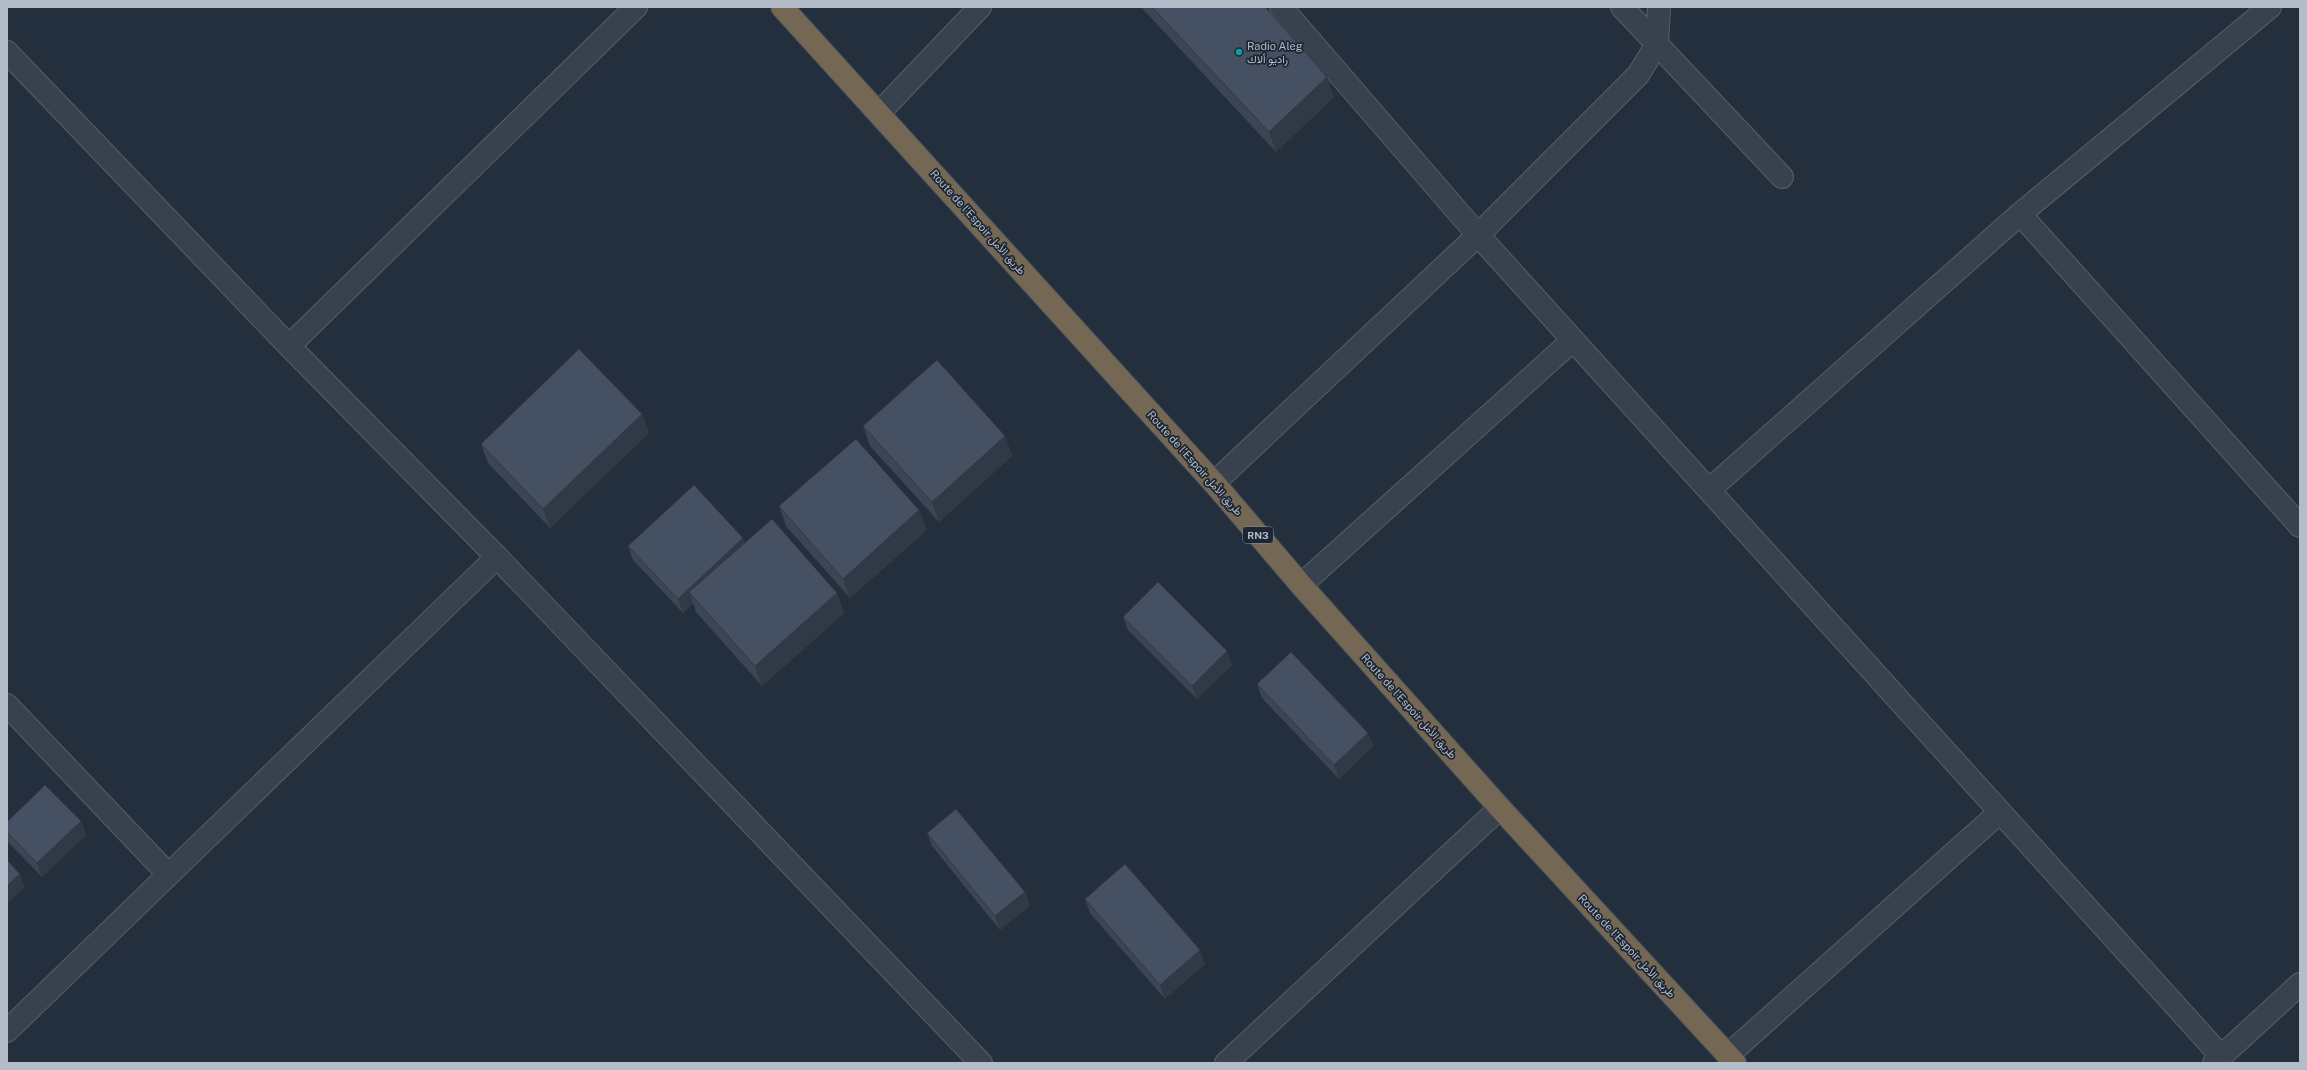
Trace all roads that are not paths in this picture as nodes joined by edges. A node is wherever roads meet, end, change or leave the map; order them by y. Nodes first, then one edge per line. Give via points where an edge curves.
1 (636, 7) edge
2 (782, 7) edge
3 (980, 7) edge
4 (1281, 7) edge
5 (1622, 7) edge
6 (2270, 7) edge
7 (1664, 11) edge
8 (1657, 44) junction
9 (11, 65) edge
10 (879, 113) junction
11 (1782, 178) dead end
12 (2020, 214) junction
13 (1478, 235) junction
14 (1573, 340) junction
15 (290, 346) junction
16 (1214, 483) junction
17 (1709, 490) junction
18 (2300, 526) edge
19 (497, 557) junction
20 (1301, 585) junction
21 (7, 705) edge
22 (1500, 808) junction
23 (2000, 812) junction
24 (168, 874) junction
25 (2300, 984) edge
26 (7, 1031) edge
27 (1731, 1059) edge
28 (2218, 1059) edge
29 (981, 1063) edge
30 (1226, 1063) edge

1 - 15 street
2 - 10 highway, Route de l’Espoir طريق الأمل / RN3
3 - 10 street
4 - 13 street
5 - 8 street
6 - 12 street
7 - 8 street
8 - 11 street
8 - 13 street via 1638,75
9 - 15 street
10 - 16 highway, Route de l’Espoir طريق الأمل / RN3
12 - 17 street
12 - 18 street
13 - 14 street
13 - 16 street
14 - 17 street
14 - 20 street
15 - 19 street
16 - 20 highway, Route de l’Espoir طريق الأمل / RN3
17 - 23 street
19 - 24 street
19 - 29 street
20 - 22 highway, Route de l’Espoir طريق الأمل / RN3
21 - 24 street
22 - 27 highway, Route de l’Espoir طريق الأمل / RN3
22 - 30 street
23 - 27 street
23 - 28 street
24 - 26 street
25 - 28 street

